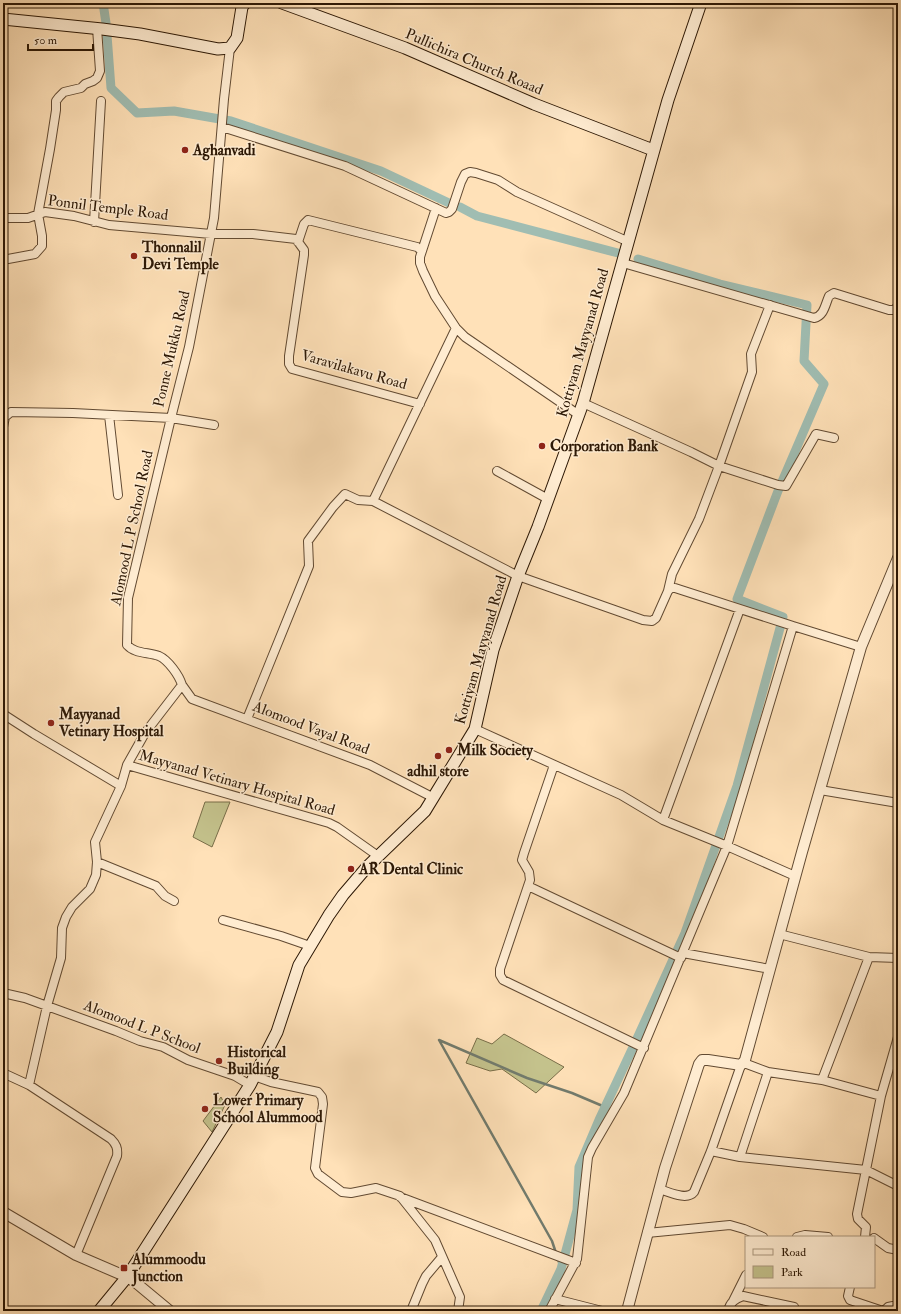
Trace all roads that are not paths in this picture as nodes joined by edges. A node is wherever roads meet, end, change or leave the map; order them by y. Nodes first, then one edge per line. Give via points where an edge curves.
1 (245, 3) edge
2 (282, 3) edge
3 (701, 3) edge
4 (3, 19) edge
5 (97, 28) junction
6 (230, 48) junction
7 (101, 101) dead end
8 (222, 127) junction
9 (653, 150) junction
10 (436, 208) junction
11 (38, 214) junction
12 (3, 218) edge
13 (94, 222) junction
14 (211, 234) junction
15 (297, 241) junction
16 (629, 242) junction
17 (422, 251) junction
18 (8, 259) dead end
19 (623, 263) junction
20 (770, 305) junction
21 (898, 306) edge
22 (456, 328) junction
23 (583, 403) junction
24 (420, 404) junction
25 (109, 415) junction
26 (579, 415) junction
27 (171, 418) junction
28 (214, 425) dead end
29 (3, 427) edge
30 (834, 438) dead end
31 (720, 466) junction
32 (496, 470) dead end
33 (118, 494) dead end
34 (548, 499) junction
35 (374, 501) junction
36 (898, 558) edge
37 (518, 576) junction
38 (668, 591) junction
39 (740, 608) junction
40 (793, 626) junction
41 (861, 647) junction
42 (182, 685) junction
43 (3, 714) edge
44 (247, 719) junction
45 (475, 729) junction
46 (127, 765) junction
47 (554, 765) junction
48 (121, 786) junction
49 (820, 790) junction
50 (434, 798) junction
51 (898, 803) edge
52 (663, 820) junction
53 (728, 846) junction
54 (378, 856) junction
55 (97, 862) junction
56 (795, 876) junction
57 (528, 886) junction
58 (174, 901) dead end
59 (223, 920) dead end
60 (779, 934) junction
61 (310, 946) junction
62 (682, 955) junction
63 (868, 958) junction
64 (898, 958) edge
65 (770, 969) junction
66 (3, 993) edge
67 (46, 1006) junction
68 (898, 1037) edge
69 (644, 1048) junction
70 (742, 1064) junction
71 (768, 1072) junction
72 (3, 1073) edge
73 (822, 1080) junction
74 (252, 1081) junction
75 (29, 1085) junction
76 (881, 1096) junction
77 (711, 1151) junction
78 (740, 1157) junction
79 (866, 1170) junction
80 (898, 1186) edge
81 (659, 1189) junction
82 (400, 1196) junction
83 (3, 1212) edge
84 (648, 1233) junction
85 (761, 1236) edge
86 (801, 1236) edge
87 (816, 1236) edge
88 (868, 1236) edge
89 (875, 1240) edge
90 (898, 1250) edge
91 (76, 1255) junction
92 (442, 1257) junction
93 (576, 1264) junction
94 (127, 1277) junction
95 (745, 1277) edge
96 (850, 1288) edge
97 (555, 1299) junction
98 (732, 1302) junction
99 (794, 1307) dead end
100 (898, 1308) edge
101 (882, 1310) edge
102 (99, 1311) edge
103 (170, 1311) edge
104 (411, 1311) edge
105 (458, 1311) edge
106 (549, 1311) edge
107 (602, 1311) edge
108 (627, 1311) edge
109 (728, 1311) edge

1 - 6 main road via 237,38
2 - 9 main road, Pullichira Church Roaad via 405,48 534,104
3 - 9 main road, Kottiyam Mayyanad Road
4 - 5 main road
5 - 6 main road via 218,49
5 - 11 street via 100,71 97,78 81,88 64,92 56,101
6 - 8 street, Ponne Mukku Road
7 - 13 street
8 - 10 street via 345,166
8 - 14 street, Ponne Mukku Road
9 - 16 main road, Kottiyam Mayyanad Road
10 - 16 street via 449,212 465,174 476,173 498,180 517,192
10 - 17 street
11 - 12 street, Ponnil Temple Road via 28,218
11 - 13 street, Ponnil Temple Road via 46,212 74,216
11 - 18 street via 42,246 35,254
13 - 14 street, Ponnil Temple Road
14 - 15 street, Ponnil Temple Road via 254,234
14 - 27 street, Ponne Mukku Road via 190,347
15 - 17 street via 308,220 417,247
15 - 24 street, Varavilakavu Road via 304,250 304,255 289,356 292,369
16 - 19 main road, Kottiyam Mayyanad Road
17 - 22 street via 420,264 423,272
19 - 20 street
19 - 23 main road, Kottiyam Mayyanad Road
20 - 21 street via 814,318 822,313 829,296 834,293 889,310 894,310
20 - 31 street via 751,354 752,372
22 - 24 street
22 - 26 street via 465,337
23 - 26 main road, Kottiyam Mayyanad Road
23 - 31 street
24 - 35 street
25 - 27 street, Ponne Mukku Road
25 - 29 street, Ponne Mukku Road via 11,412 5,417
25 - 33 street
26 - 34 main road, Kottiyam Mayyanad Road
27 - 28 street
27 - 42 street, Alomood L P School Road via 128,598 127,645 131,650 160,657 166,661
30 - 31 street via 816,434 786,486
31 - 38 street via 699,519 672,574
32 - 34 street
34 - 37 main road, Kottiyam Mayyanad Road
35 - 37 street
35 - 44 street via 358,500 345,494 308,541 309,566
36 - 41 street
37 - 38 street via 648,621 656,618
37 - 45 main road, Kottiyam Mayyanad Road via 493,650
38 - 39 street via 671,588 679,589
39 - 40 street
39 - 52 street
40 - 41 street
40 - 53 street
41 - 49 street
42 - 44 street, Alomood Vayal Road via 192,699
42 - 46 street via 145,732
43 - 48 street
44 - 50 street, Alomood Vayal Road via 370,765
45 - 47 street
45 - 50 main road, Kottiyam Mayyanad Road
46 - 48 street
46 - 54 street, Mayyanad Vetinary Hospital Road via 329,823
47 - 52 street via 621,795
47 - 57 street via 522,860 529,872
48 - 55 street via 95,842
49 - 51 street
49 - 56 street
50 - 54 main road, Kottiyam Mayyanad Road via 425,811
52 - 53 street
53 - 56 street
53 - 62 street
54 - 61 main road, Kottiyam Mayyanad Road via 343,895
55 - 58 street via 156,886
55 - 67 street via 96,875 90,889 72,907 62,928 61,958
56 - 60 street
57 - 62 street
57 - 69 street via 500,969 503,980
59 - 61 street
60 - 63 street
60 - 65 street
61 - 74 main road, Kottiyam Mayyanad Road via 299,965 276,1032
62 - 65 street
62 - 69 street
63 - 64 street
63 - 73 street
65 - 70 street
66 - 67 street, Alomood L P School
67 - 74 street, Alomood L P School via 163,1047 188,1060
67 - 75 street
68 - 76 street
69 - 93 street via 624,1092 588,1157
70 - 71 street
70 - 77 street
70 - 81 street via 702,1060 699,1064
71 - 73 street
71 - 78 street
72 - 75 street
73 - 76 street
74 - 82 street, Alomood L P School via 271,1082 318,1092 322,1097 315,1168 318,1174 342,1192 376,1188
74 - 94 main road, Kottiyam Mayyanad Road
75 - 91 street via 111,1139 118,1150
76 - 79 street
77 - 78 street
77 - 81 street via 692,1195 682,1196
78 - 79 street
79 - 80 street
79 - 88 street via 857,1214 858,1219 866,1227
81 - 84 street
82 - 92 street via 435,1240
82 - 93 street, Alomood L P School
83 - 91 street
84 - 85 street via 730,1226
84 - 108 street
86 - 87 street
89 - 90 street via 888,1248
91 - 94 street
92 - 104 street via 426,1276
92 - 105 street via 460,1297
93 - 97 street
94 - 102 main road, Kottiyam Mayyanad Road
94 - 103 street
95 - 98 street
96 - 101 street via 850,1300
97 - 106 street
97 - 107 street
98 - 99 street via 743,1296
98 - 109 street
100 - 101 street via 893,1306

